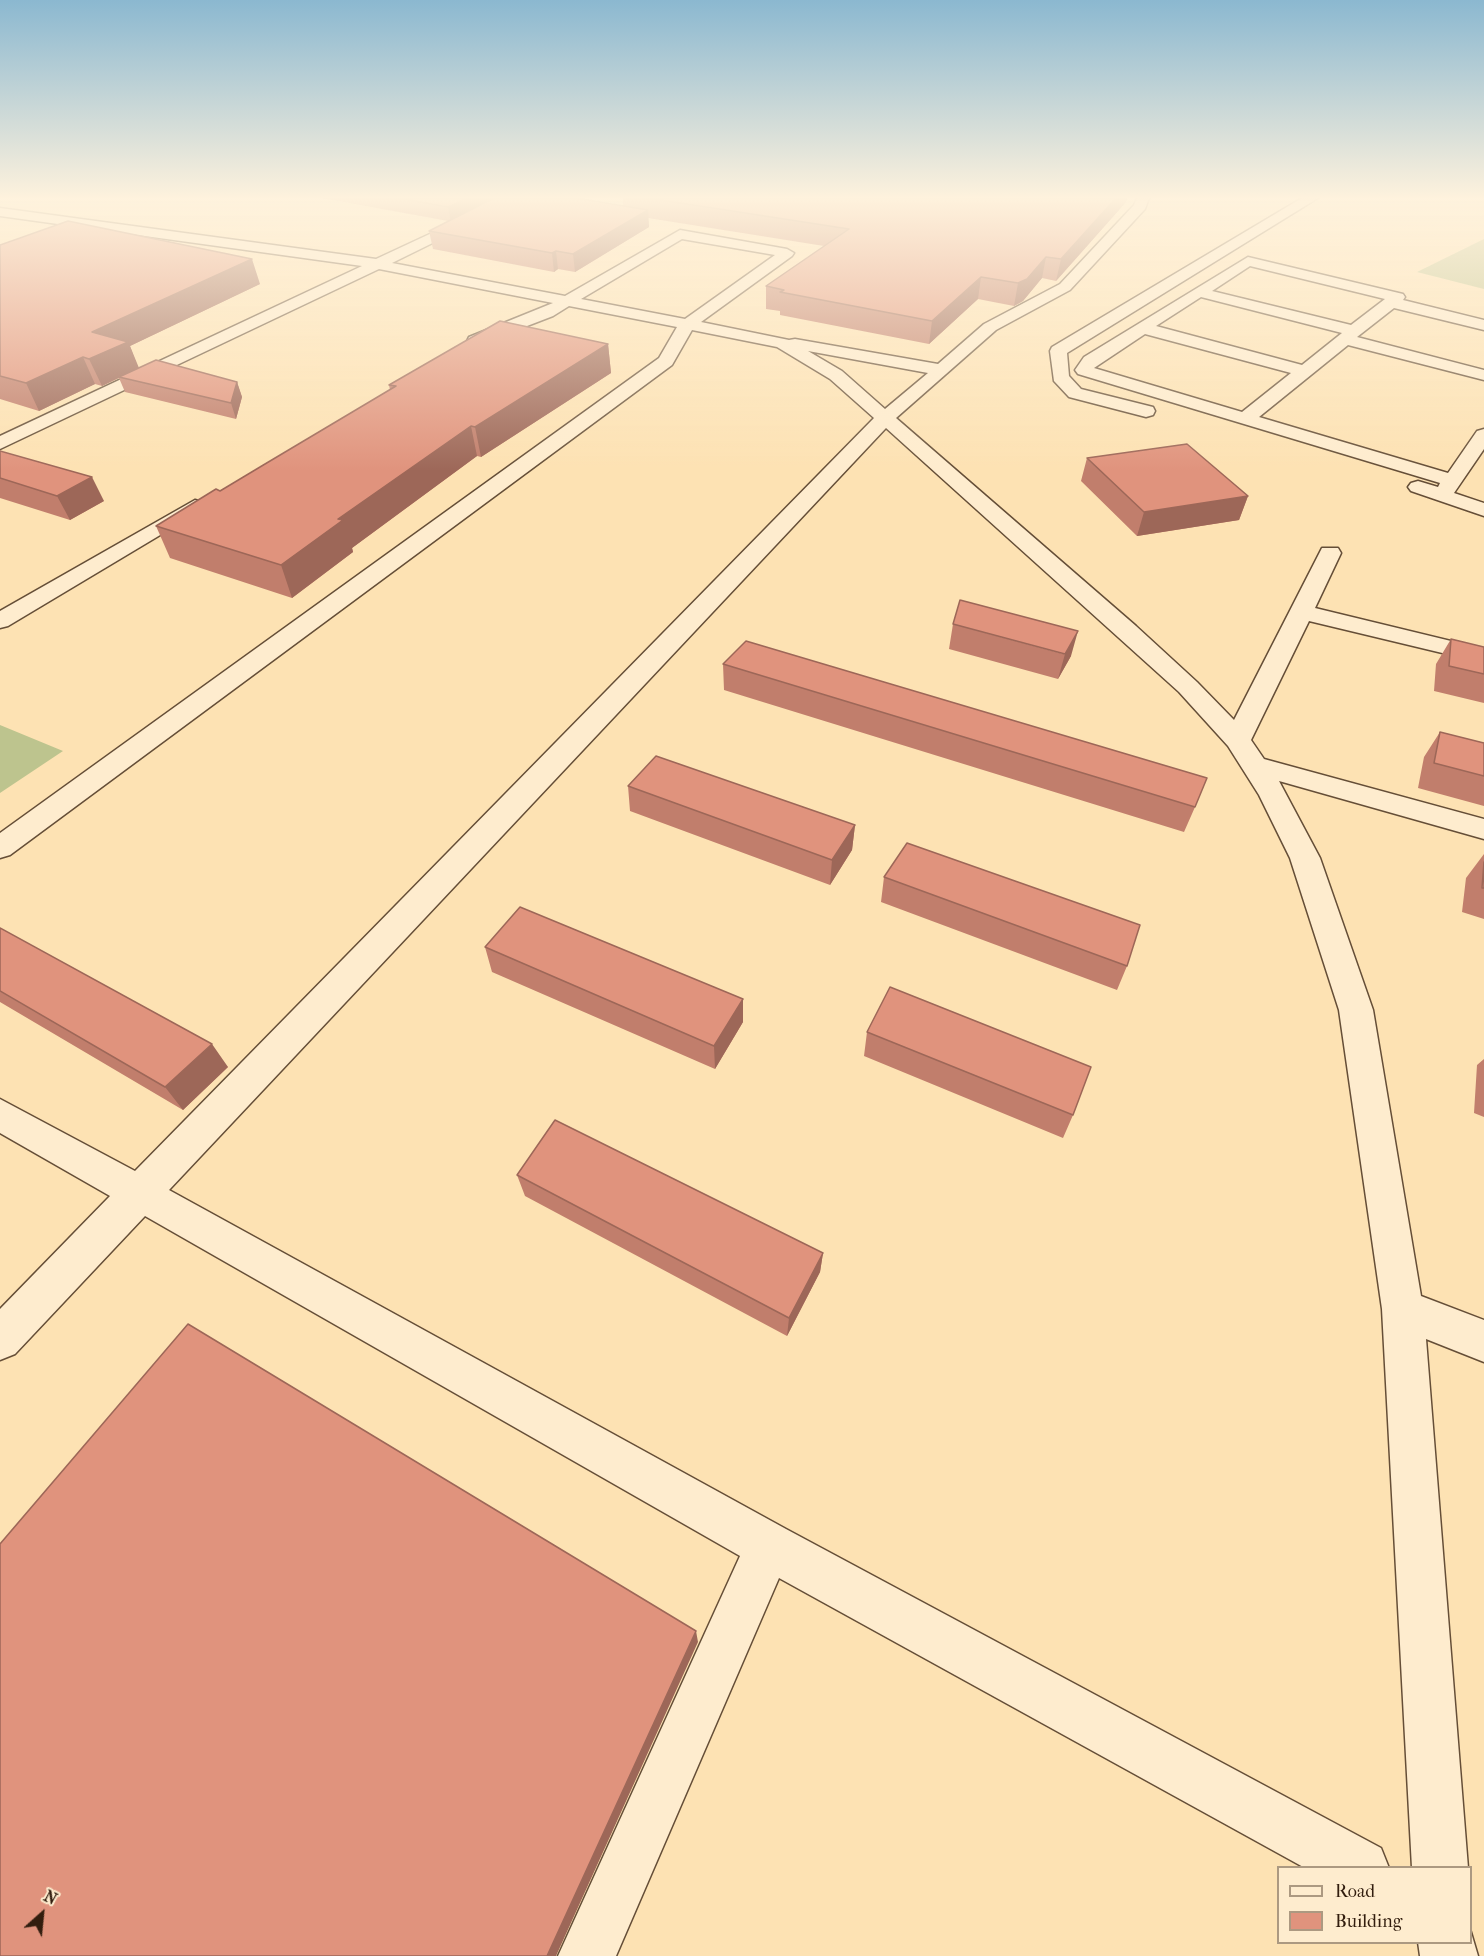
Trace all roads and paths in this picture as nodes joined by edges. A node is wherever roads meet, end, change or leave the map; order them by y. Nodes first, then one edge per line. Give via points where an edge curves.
1 (322, 289) edge
2 (502, 289) edge
3 (587, 289) edge
4 (737, 289) edge
5 (1061, 289) edge
6 (1160, 289) edge
7 (1202, 289) edge
8 (1365, 289) edge
9 (1198, 292) junction
10 (566, 302) junction
11 (1390, 302) junction
12 (1484, 325) edge
13 (686, 326) junction
14 (1143, 328) junction
15 (1349, 335) junction
16 (782, 343) junction
17 (458, 352) edge
18 (942, 370) junction
19 (1305, 371) junction
20 (1484, 375) edge
21 (1167, 417) dead end
22 (884, 419) junction
23 (1245, 419) junction
24 (1484, 435) edge
25 (0, 443) edge
26 (1271, 445) dead end
27 (1447, 486) junction
28 (213, 495) edge
29 (1484, 495) edge
30 (1484, 510) edge
31 (1330, 553) dead end
32 (1301, 612) junction
33 (0, 621) edge
34 (1484, 656) edge
35 (1238, 741) junction
36 (1254, 765) junction
37 (1484, 830) edge
38 (0, 848) edge
39 (0, 1115) edge
40 (140, 1193) junction
41 (1403, 1309) junction
42 (0, 1339) edge
43 (1484, 1341) edge
44 (769, 1546) junction
45 (1357, 1866) edge
46 (1440, 1866) edge
47 (587, 1956) edge

1 - 25 street
2 - 10 street
3 - 10 street
4 - 13 street
5 - 18 street via 990,327
6 - 21 street via 1058,351 1060,377 1075,393
7 - 9 street
8 - 11 street via 1397,297
9 - 14 street
9 - 15 street
10 - 13 street
10 - 17 street via 548,313 488,334
11 - 12 street
11 - 15 street
13 - 16 street
13 - 38 street via 666,361
14 - 19 street
14 - 23 street via 1083,370
15 - 19 street
15 - 20 street
16 - 18 street
16 - 22 street via 836,375
18 - 22 street
19 - 23 street
22 - 35 street via 1127,631 1188,687
22 - 40 street
23 - 27 street
24 - 27 street
26 - 27 street
27 - 29 street
27 - 30 street
28 - 33 street
31 - 32 street
32 - 34 street
32 - 35 street
35 - 36 street
36 - 37 street
36 - 41 street via 1305,858 1356,1010
39 - 40 street
40 - 42 street
40 - 44 street
41 - 43 street
41 - 46 street
44 - 45 street
44 - 47 street

